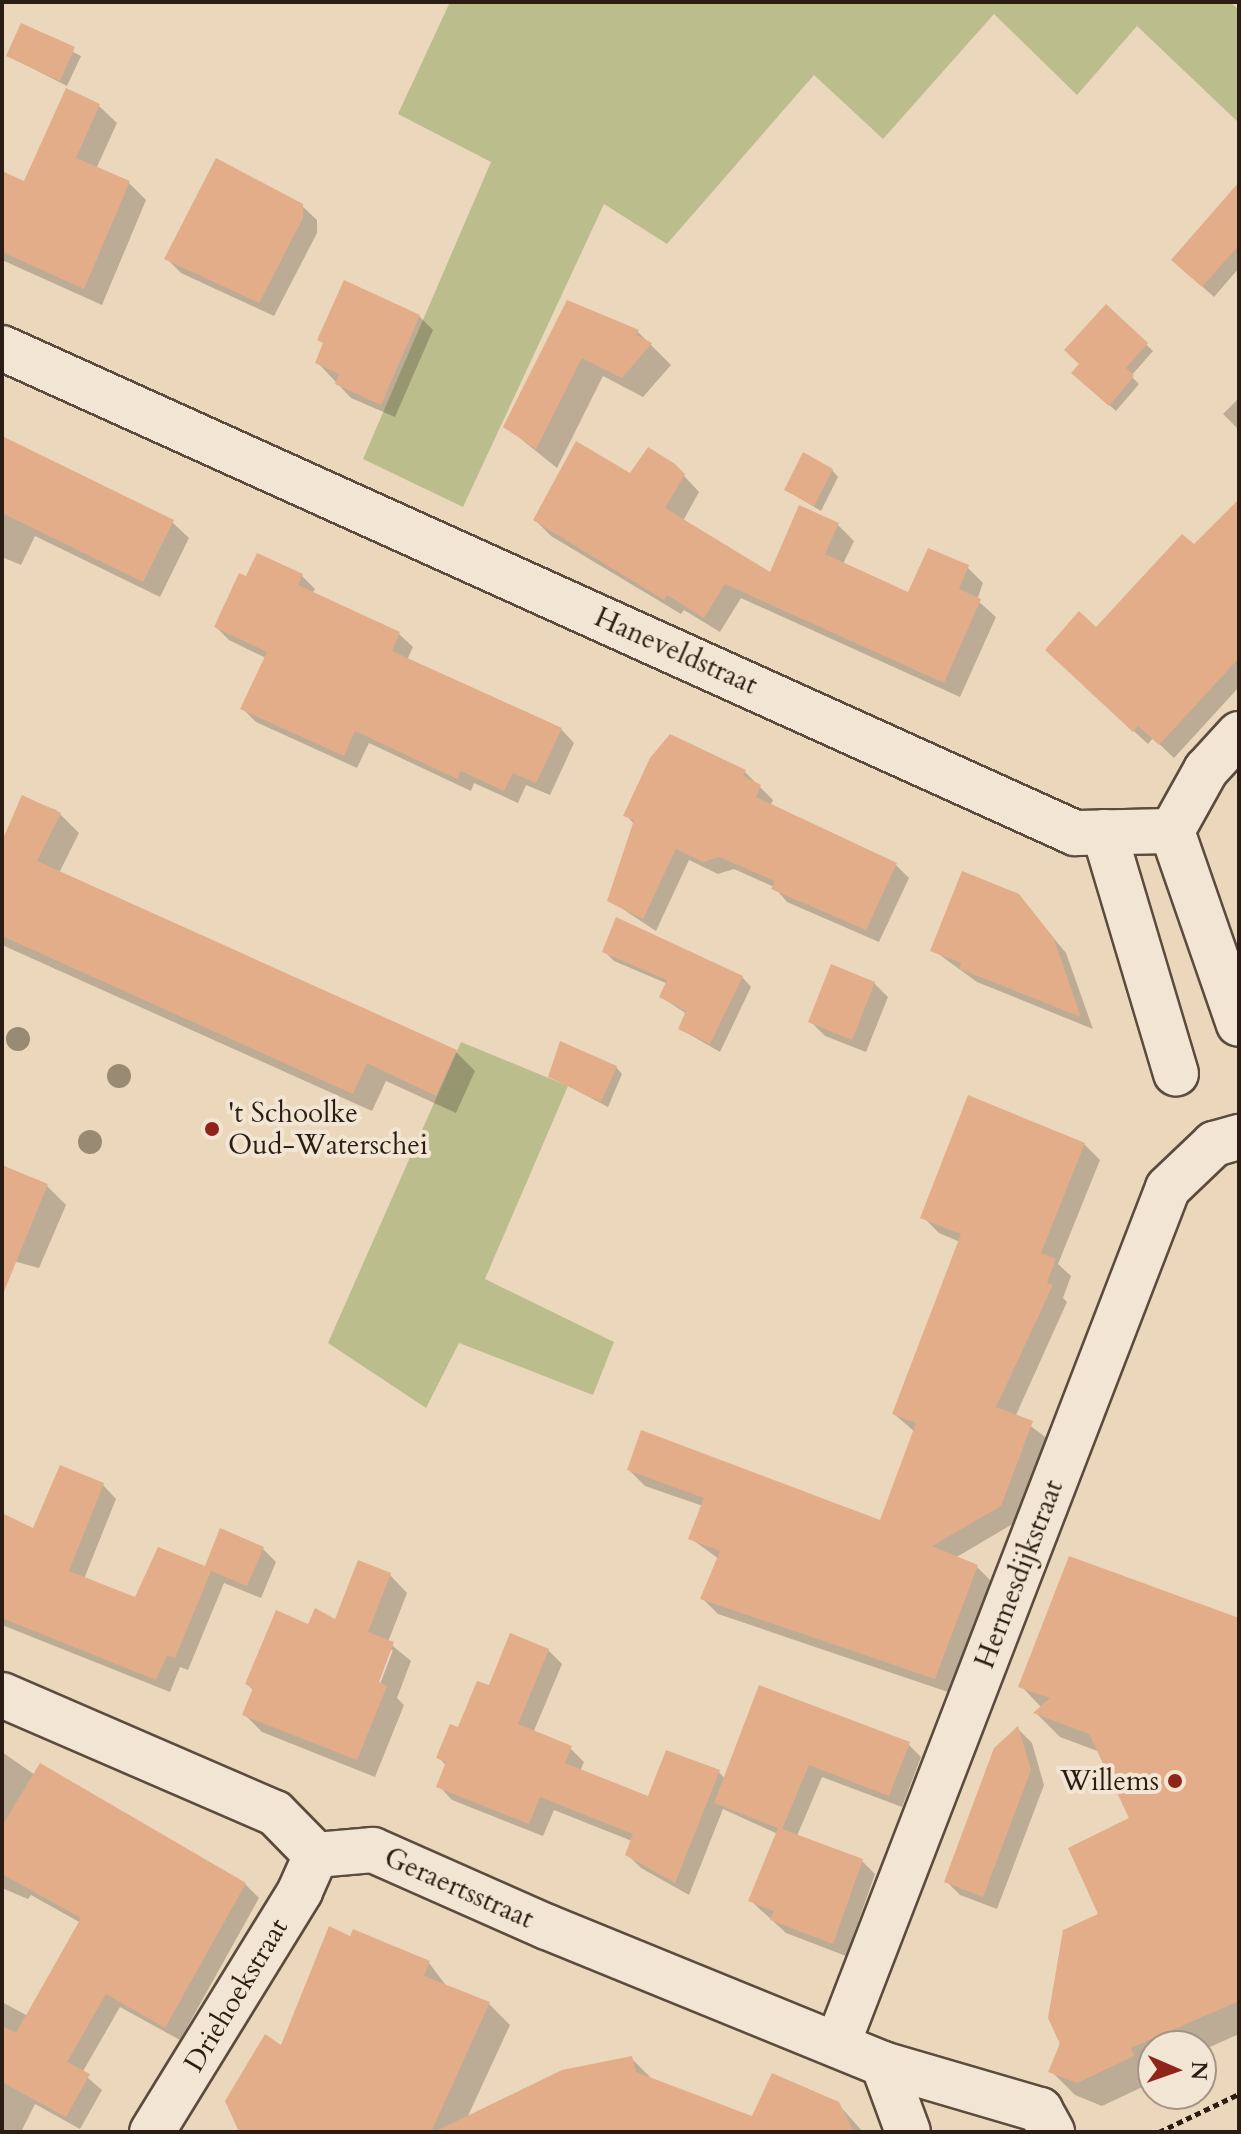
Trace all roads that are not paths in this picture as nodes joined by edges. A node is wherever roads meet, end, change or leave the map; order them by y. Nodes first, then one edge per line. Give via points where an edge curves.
1 (2, 348) edge
2 (1239, 734) edge
3 (1172, 831) junction
4 (1104, 832) junction
5 (1239, 1024) edge
6 (1176, 1074) dead end
7 (1239, 1137) edge
8 (2, 1695) edge
9 (316, 1855) junction
10 (838, 2043) junction
11 (883, 2064) junction
12 (152, 2132) edge
13 (908, 2132) edge
14 (1052, 2132) edge

1 - 4 street, Haneveldstraat via 1075,833
2 - 3 street via 1206,770
3 - 4 street, Haneveldstraat
3 - 5 street
4 - 6 street
7 - 10 street, Hermesdijkstraat via 1214,1144 1168,1188
8 - 9 street via 275,1813
9 - 10 street, Geraertsstraat via 373,1850 547,1927
9 - 12 street, Driehoekstraat via 300,1891
10 - 11 street, Geraertsstraat
11 - 13 street
11 - 14 street, Geraertsstraat via 1040,2110

